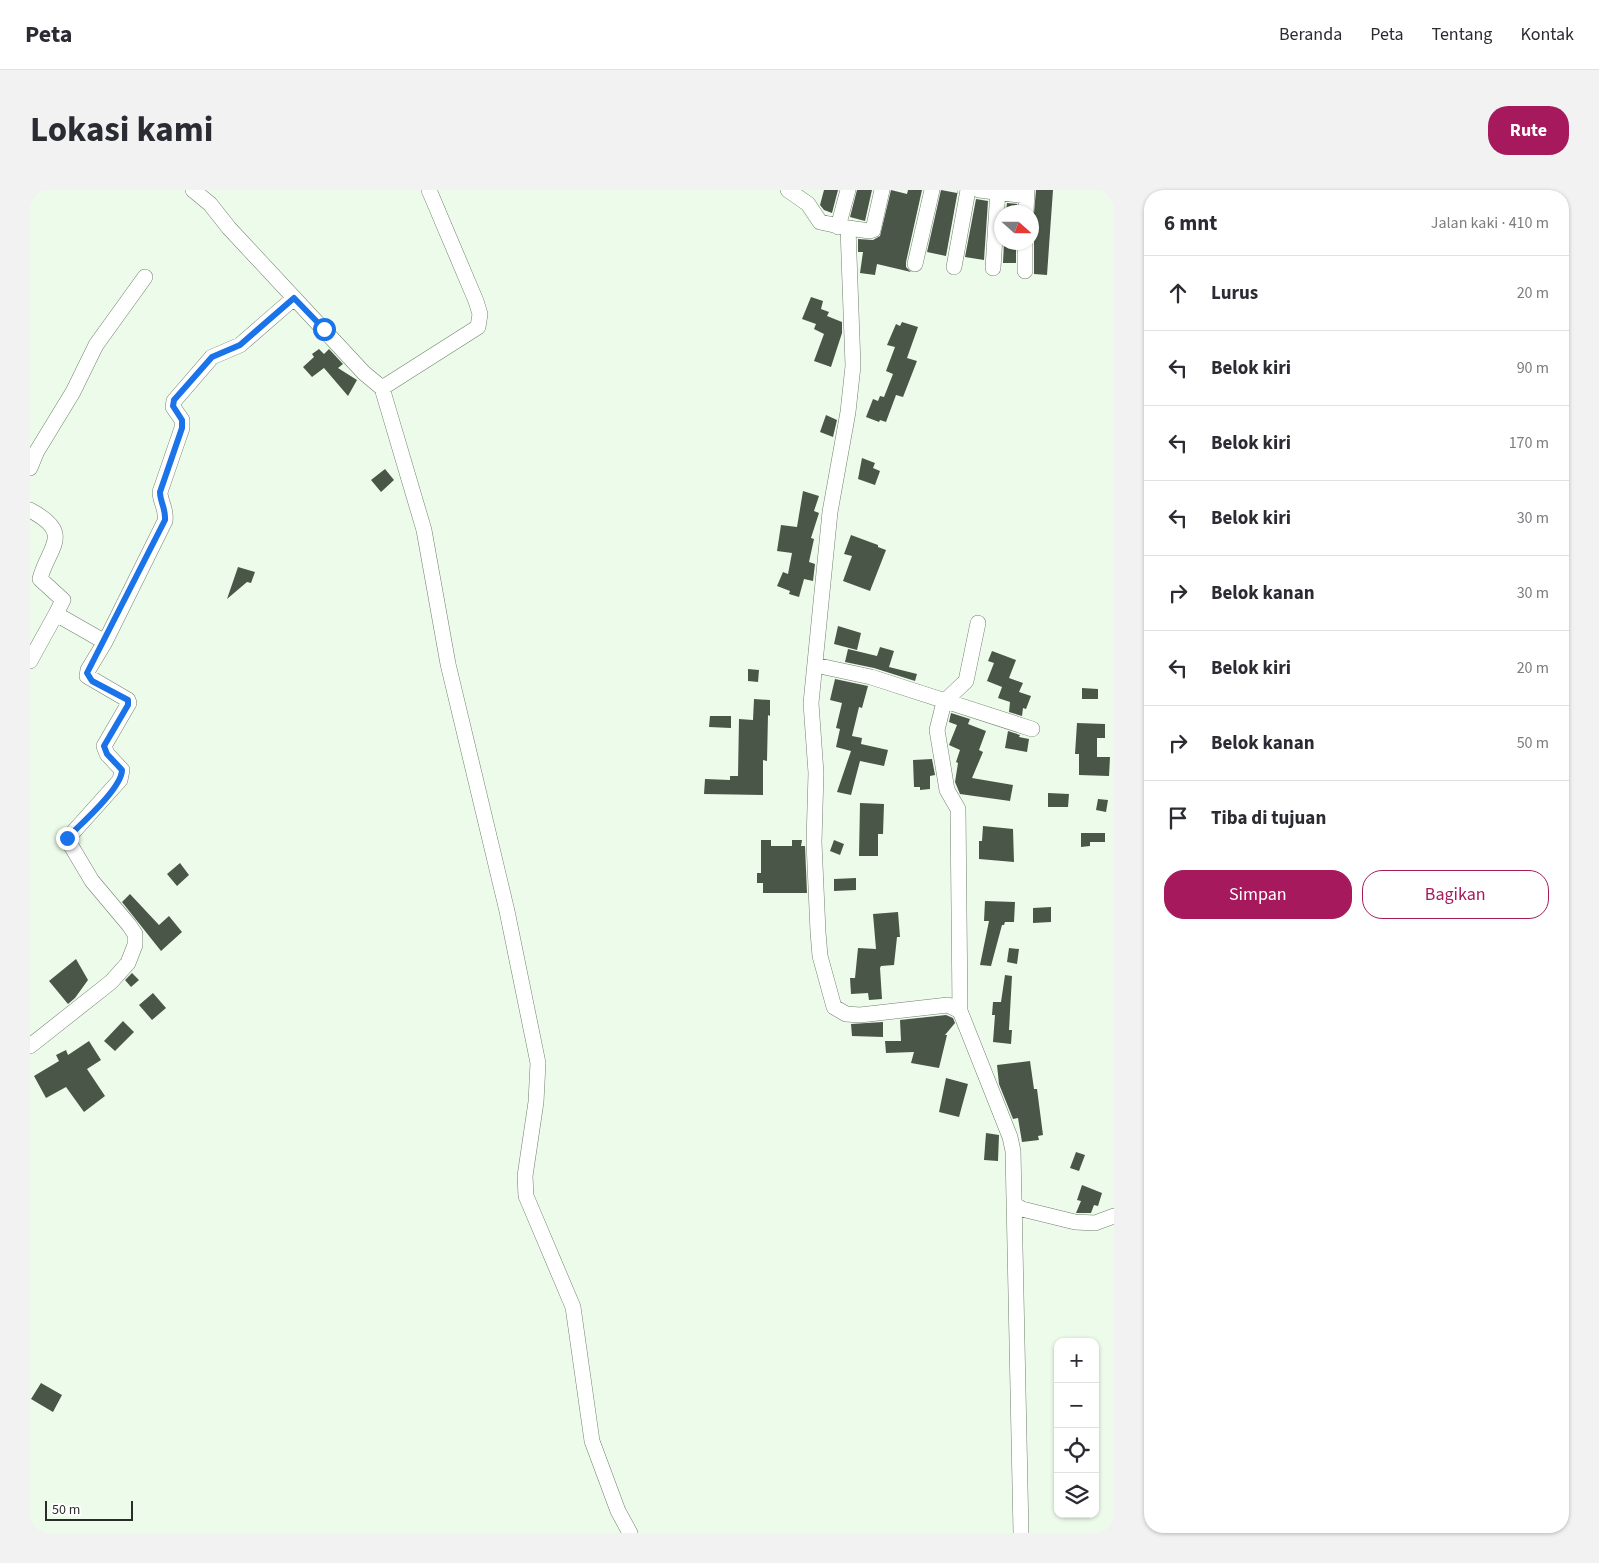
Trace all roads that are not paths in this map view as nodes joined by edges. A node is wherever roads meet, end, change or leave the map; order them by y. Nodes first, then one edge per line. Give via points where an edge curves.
1 (193, 190) edge
2 (429, 190) edge
3 (788, 190) edge
4 (848, 190) edge
5 (882, 190) edge
6 (932, 190) edge
7 (968, 190) edge
8 (979, 190) edge
9 (997, 192) edge
10 (1026, 193) edge
11 (843, 228) junction
12 (1026, 250) edge
13 (915, 264) dead end
14 (954, 267) dead end
15 (992, 268) dead end
16 (1025, 272) dead end
17 (144, 277) dead end
18 (294, 298) junction
19 (382, 388) junction
20 (30, 468) edge
21 (30, 510) edge
22 (56, 614) junction
23 (978, 623) dead end
24 (105, 642) junction
25 (30, 661) edge
26 (815, 665) junction
27 (944, 702) junction
28 (1032, 729) dead end
29 (960, 1011) junction
30 (30, 1046) edge
31 (1014, 1204) junction
32 (1114, 1216) edge
33 (630, 1533) edge
34 (1021, 1533) edge

1 - 18 street via 210,204
2 - 19 street via 476,301 480,321 478,327
3 - 11 street via 808,204 820,222
4 - 11 street
5 - 11 street via 873,230
6 - 13 street
7 - 14 street
8 - 9 street
9 - 10 street
9 - 15 street
11 - 26 street via 852,366 848,412 830,512
12 - 16 street
17 - 20 street via 96,345
18 - 19 street
18 - 24 street via 240,345 212,357 174,400 173,406 182,420 182,428 160,492 165,520
19 - 33 street via 424,530 448,664 507,911 538,1063 525,1176 526,1196 573,1307 592,1441
21 - 22 street via 42,516 55,536 56,544 40,579 63,600
22 - 24 street
22 - 25 street
23 - 27 street via 966,681
24 - 30 street via 87,676 128,700 104,746 122,770 122,775 115,787 67,838 92,881 130,925 135,934 135,945 128,963 111,982
26 - 27 street via 871,677
26 - 29 street via 811,703 816,773 814,842 818,932 820,956 834,1007 846,1014 860,1015 948,1005
27 - 28 street
27 - 29 street via 937,730 939,755 947,790 958,809
29 - 31 street via 1014,1151
31 - 32 street via 1022,1209 1075,1222 1095,1223
31 - 34 street

